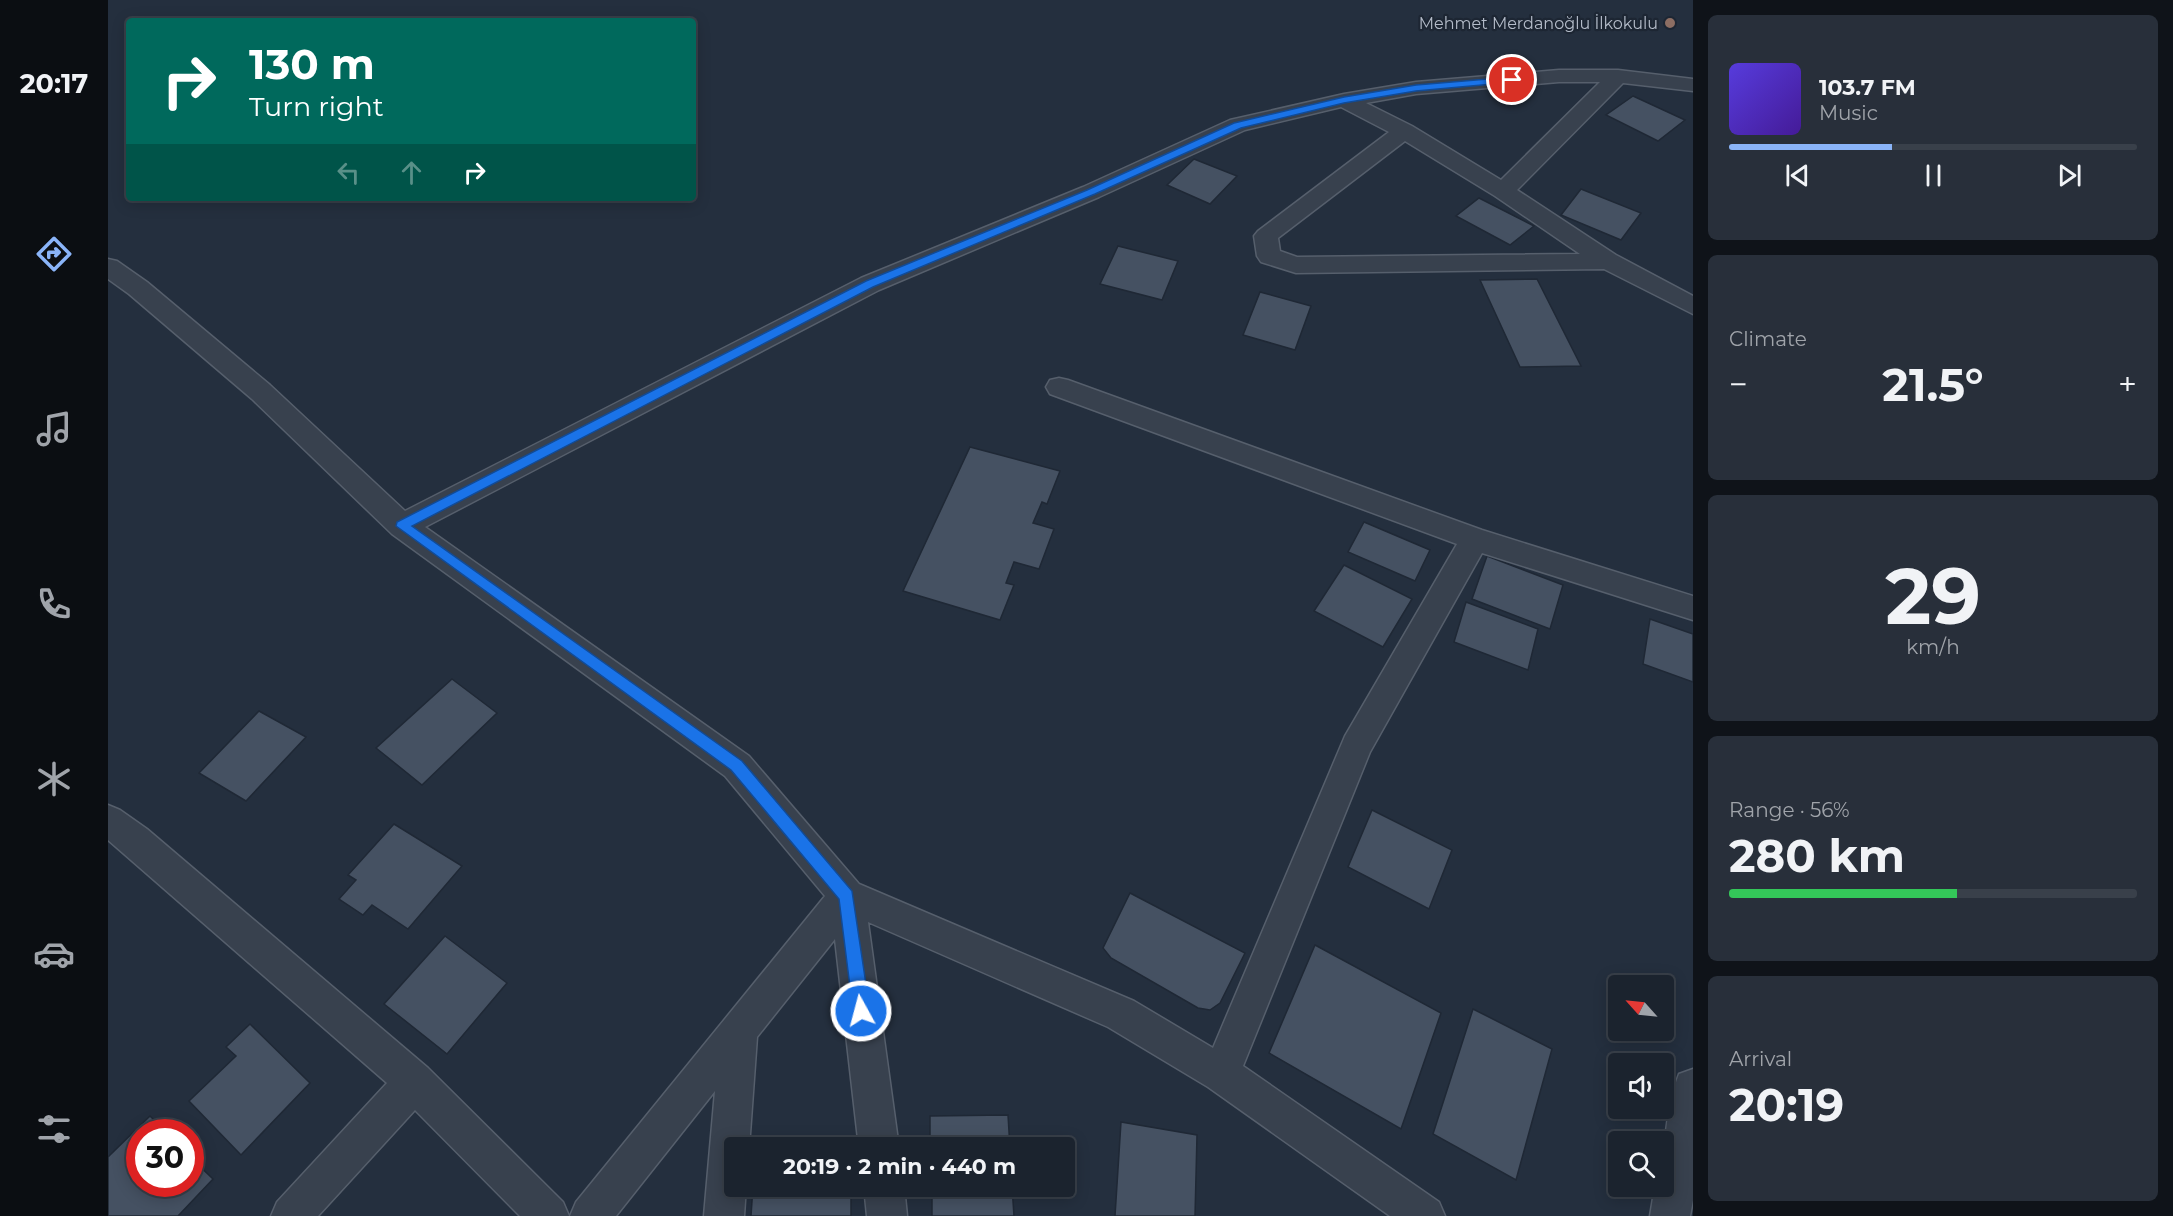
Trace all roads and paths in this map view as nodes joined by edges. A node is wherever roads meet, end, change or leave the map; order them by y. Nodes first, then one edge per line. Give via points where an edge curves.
1 (1618, 76) junction
2 (1693, 85) edge
3 (1344, 100) junction
4 (1404, 131) junction
5 (1503, 191) junction
6 (1608, 261) junction
7 (108, 267) edge
8 (1691, 302) edge
9 (1059, 387) dead end
10 (402, 526) junction
11 (1475, 539) junction
12 (1693, 608) edge
13 (108, 821) edge
14 (847, 896) junction
15 (739, 1030) junction
16 (1221, 1074) junction
17 (414, 1082) junction
18 (1693, 1088) edge
19 (878, 1137) edge
20 (885, 1197) edge
21 (1386, 1202) edge
22 (291, 1216) edge
23 (549, 1216) edge
24 (590, 1216) edge
25 (724, 1216) edge
26 (887, 1216) edge
27 (1425, 1216) edge
28 (1670, 1216) edge

1 - 2 street
1 - 3 street via 1559,76 1416,88
1 - 5 street
3 - 4 street
3 - 10 street via 1238,125 1091,192 870,284
4 - 5 street
4 - 6 street via 1266,236 1269,256 1296,265
5 - 6 street
6 - 8 street
7 - 10 street via 261,392
9 - 11 street
10 - 14 street via 737,766
11 - 12 street
11 - 16 street via 1356,746
13 - 17 street via 135,840
14 - 15 street
14 - 16 street via 1121,1014
14 - 19 street
15 - 24 street
15 - 25 street
16 - 21 street
17 - 22 street
17 - 23 street
18 - 28 street
20 - 26 street
21 - 27 street

